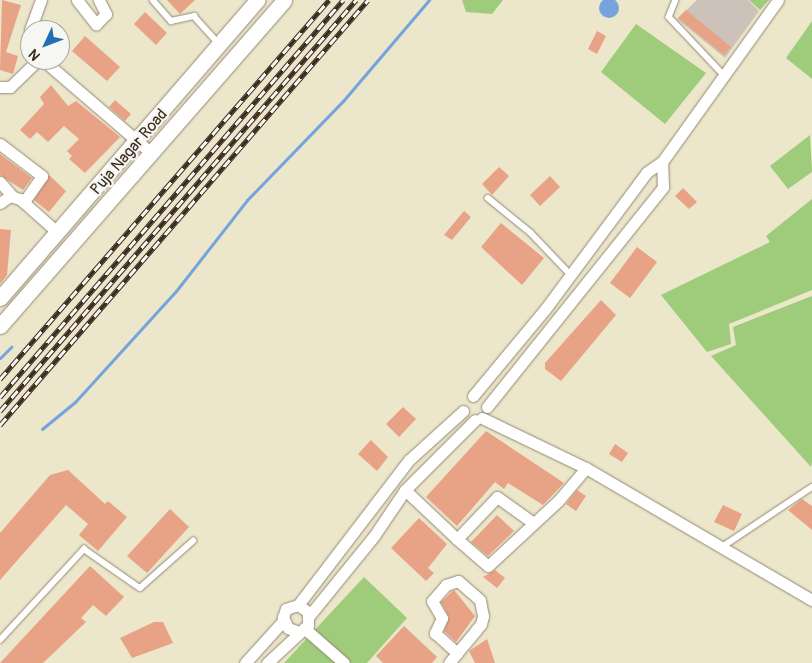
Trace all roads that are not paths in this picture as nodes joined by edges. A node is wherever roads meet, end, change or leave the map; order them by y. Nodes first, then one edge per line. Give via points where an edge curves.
1 (41, 0) edge
2 (77, 0) edge
3 (99, 0) edge
4 (153, 0) edge
5 (257, 0) edge
6 (284, 0) edge
7 (676, 0) edge
8 (778, 0) edge
9 (34, 20) edge
10 (219, 44) junction
11 (28, 70) edge
12 (55, 70) edge
13 (722, 73) junction
14 (0, 87) edge
15 (137, 140) junction
16 (0, 144) edge
17 (151, 153) junction
18 (662, 162) junction
19 (0, 182) edge
20 (13, 197) junction
21 (488, 198) dead end
22 (24, 202) junction
23 (624, 202) junction
24 (0, 203) edge
25 (640, 217) junction
26 (58, 232) junction
27 (571, 275) junction
28 (0, 298) edge
29 (546, 308) junction
30 (560, 320) junction
31 (0, 326) edge
32 (473, 396) junction
33 (463, 411) junction
34 (481, 415) junction
35 (586, 468) junction
36 (812, 486) edge
37 (405, 490) junction
38 (532, 522) junction
39 (361, 525) junction
40 (374, 536) junction
41 (456, 539) junction
42 (194, 541) dead end
43 (722, 548) junction
44 (812, 600) edge
45 (298, 605) junction
46 (309, 616) junction
47 (283, 621) junction
48 (300, 630) junction
49 (0, 640) edge
50 (457, 653) junction
51 (245, 663) edge
52 (267, 663) edge
53 (344, 663) edge
54 (449, 663) edge

1 - 9 street
2 - 3 street via 96,24 106,14
4 - 10 lane via 171,21 194,16
5 - 10 street, Puja Nagar Road
6 - 17 street, Puja Nagar Road
7 - 13 lane via 669,17
8 - 13 street
10 - 15 street, Puja Nagar Road
11 - 14 street via 12,85
12 - 15 street
13 - 18 street
15 - 17 street
15 - 26 street, Puja Nagar Road
16 - 22 street via 42,176
17 - 31 street, Puja Nagar Road
18 - 23 street via 647,172
18 - 25 street via 663,187
19 - 20 street
20 - 22 street
20 - 24 street
21 - 27 lane via 531,232
22 - 26 street
23 - 25 street
23 - 27 street
25 - 30 street
26 - 28 street, Puja Nagar Road
27 - 29 street
29 - 30 street
29 - 32 street
30 - 34 street
32 - 33 street
32 - 34 street via 484,400
33 - 34 street
33 - 39 street via 409,460
34 - 35 street
34 - 37 street
35 - 38 street via 558,501
35 - 43 street
36 - 43 lane
37 - 40 street
37 - 41 street
38 - 41 street via 497,498
38 - 41 street via 488,566
39 - 40 street
39 - 45 street
40 - 46 street
42 - 49 lane via 140,588 84,549
43 - 44 street
45 - 46 street
45 - 47 street via 286,609
46 - 48 street
47 - 48 street
47 - 51 street
48 - 52 street
48 - 53 street
50 - 50 street via 483,616 480,600 458,581 446,584 432,601 442,618 435,633
50 - 54 street

